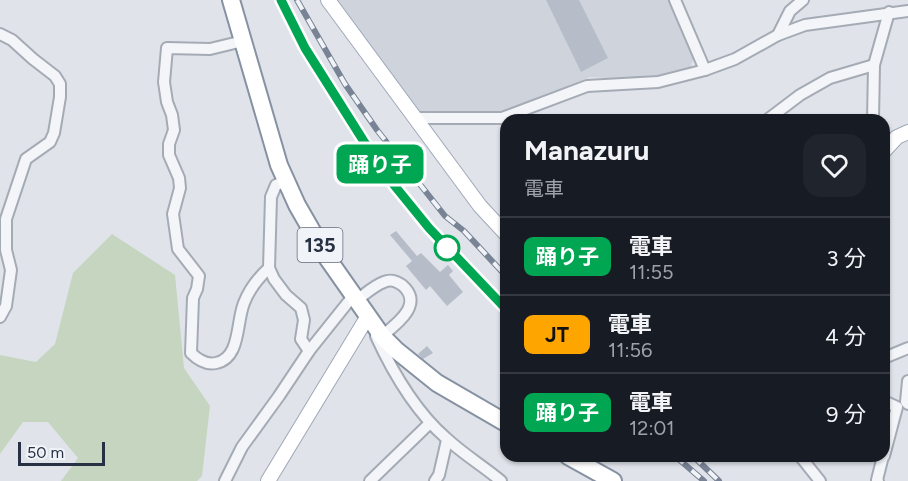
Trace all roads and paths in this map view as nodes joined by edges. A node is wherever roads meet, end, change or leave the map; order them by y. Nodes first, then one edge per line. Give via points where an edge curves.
1 (231, 0) edge
2 (328, 0) edge
3 (675, 0) edge
4 (803, 0) edge
5 (908, 11) edge
6 (889, 12) junction
7 (0, 34) edge
8 (778, 35) junction
9 (243, 41) junction
10 (874, 65) junction
11 (705, 70) junction
12 (512, 114) edge
13 (775, 114) edge
14 (873, 114) edge
15 (415, 118) junction
16 (500, 118) edge
17 (908, 132) edge
18 (890, 145) edge
19 (286, 181) junction
20 (500, 228) edge
21 (269, 268) junction
22 (355, 298) junction
23 (368, 316) junction
24 (0, 317) edge
25 (382, 336) junction
26 (908, 348) edge
27 (309, 351) junction
28 (890, 356) edge
29 (908, 381) edge
30 (890, 404) edge
31 (908, 404) edge
32 (500, 420) edge
33 (430, 423) junction
34 (890, 432) edge
35 (447, 440) junction
36 (579, 462) edge
37 (805, 462) edge
38 (882, 462) edge
39 (225, 481) edge
40 (268, 481) edge
41 (370, 481) edge
42 (435, 481) edge
43 (501, 481) edge
44 (613, 481) edge
45 (820, 481) edge
46 (877, 481) edge

1 - 9 highway, 135
2 - 15 main road
3 - 11 street
4 - 8 street via 790,11
5 - 6 street
6 - 8 street via 805,25
6 - 10 street
7 - 24 street via 55,76 60,84 60,97 54,133 50,142 26,159 6,219 6,250 11,270 6,306
8 - 11 street via 735,59
9 - 19 highway, 135
9 - 21 street via 210,50 167,48 164,82 174,130 169,155 180,188 173,214 178,249 199,276 193,298 191,353 200,361 225,361 232,352 244,303
10 - 13 street via 830,78
10 - 14 street
11 - 12 street via 658,82 586,86
15 - 16 street
15 - 20 main road
17 - 18 main road
19 - 21 street via 276,185 271,197
19 - 22 highway, 135 via 328,259
21 - 27 street via 286,295 301,308 301,339
22 - 23 highway, 135
22 - 25 street via 392,280 410,294 409,309
22 - 27 street
23 - 25 highway, 135
23 - 33 street via 392,370
23 - 40 main road
25 - 32 highway, 135 via 437,383
26 - 28 street
27 - 39 street via 242,447
29 - 31 street
30 - 34 street via 897,407
33 - 35 street
33 - 41 street
35 - 42 street
35 - 43 street
36 - 44 highway
37 - 45 street
38 - 46 street

